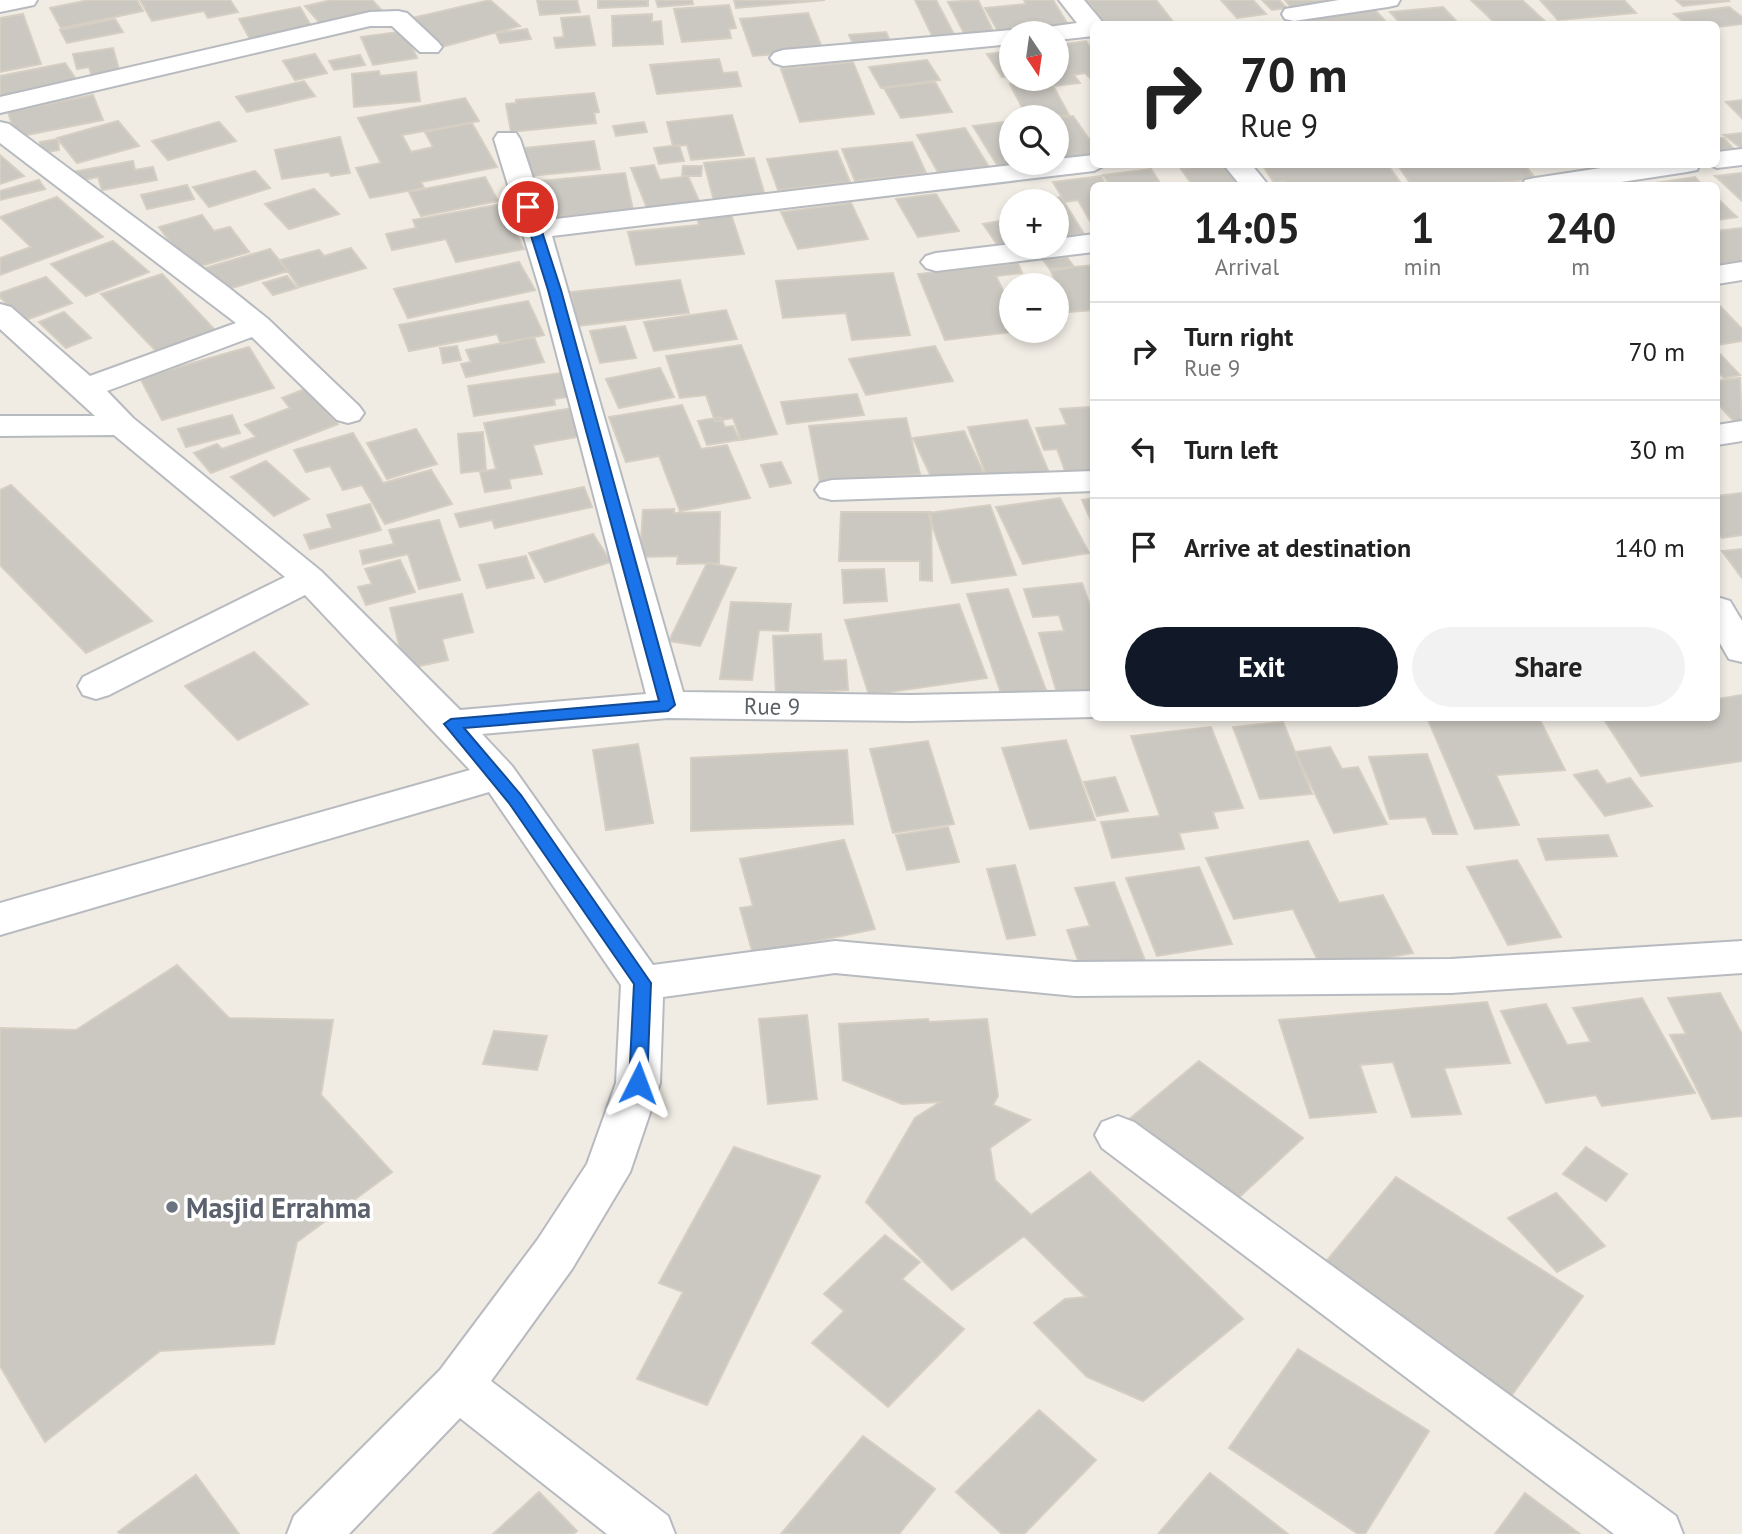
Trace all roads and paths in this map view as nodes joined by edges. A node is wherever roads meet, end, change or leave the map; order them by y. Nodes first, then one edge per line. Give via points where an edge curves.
1 (25, 0) edge
2 (1071, 0) edge
3 (1388, 0) edge
4 (0, 5) edge
5 (1294, 14) dead end
6 (1090, 23) edge
7 (1090, 28) edge
8 (1069, 31) edge
9 (999, 38) edge
10 (429, 47) dead end
11 (783, 58) dead end
12 (0, 105) edge
13 (0, 130) edge
14 (507, 139) dead end
15 (1742, 157) edge
16 (1720, 160) edge
17 (1090, 163) edge
18 (1240, 168) edge
19 (1659, 168) edge
20 (1252, 182) edge
21 (1563, 182) edge
22 (535, 230) junction
23 (1090, 243) edge
24 (936, 262) dead end
25 (1742, 271) edge
26 (1720, 275) edge
27 (1, 315) edge
28 (257, 325) junction
29 (86, 388) junction
30 (348, 413) dead end
31 (122, 425) junction
32 (0, 426) edge
33 (1742, 431) edge
34 (1720, 435) edge
35 (1090, 481) edge
36 (832, 490) dead end
37 (309, 579) junction
38 (1720, 615) edge
39 (1742, 652) edge
40 (1720, 656) edge
41 (96, 686) dead end
42 (1090, 704) edge
43 (668, 705) junction
44 (451, 724) junction
45 (498, 776) junction
46 (0, 919) edge
47 (1742, 957) edge
48 (642, 983) junction
49 (1118, 1135) dead end
50 (458, 1386) junction
51 (313, 1534) edge
52 (649, 1534) edge
53 (1657, 1534) edge

1 - 4 street
2 - 6 street
3 - 5 street
7 - 8 street
9 - 11 street
10 - 12 street via 398,18 370,19
13 - 28 street
14 - 22 street
15 - 16 street
17 - 22 street
18 - 20 street
19 - 21 street
22 - 43 street
23 - 24 street
25 - 26 street
27 - 29 street
28 - 29 street
28 - 30 street
29 - 31 street
31 - 32 street
31 - 37 street
33 - 34 street
35 - 36 street
37 - 41 street
37 - 44 street
38 - 39 street
39 - 40 street
42 - 43 street, Rue 9 via 911,708
43 - 44 street, Rue 9
44 - 45 street
45 - 46 street
45 - 48 street
47 - 48 street via 1451,976 1075,979 835,957
48 - 50 street via 638,1083 607,1172 555,1254
49 - 53 street
50 - 51 street
50 - 52 street

